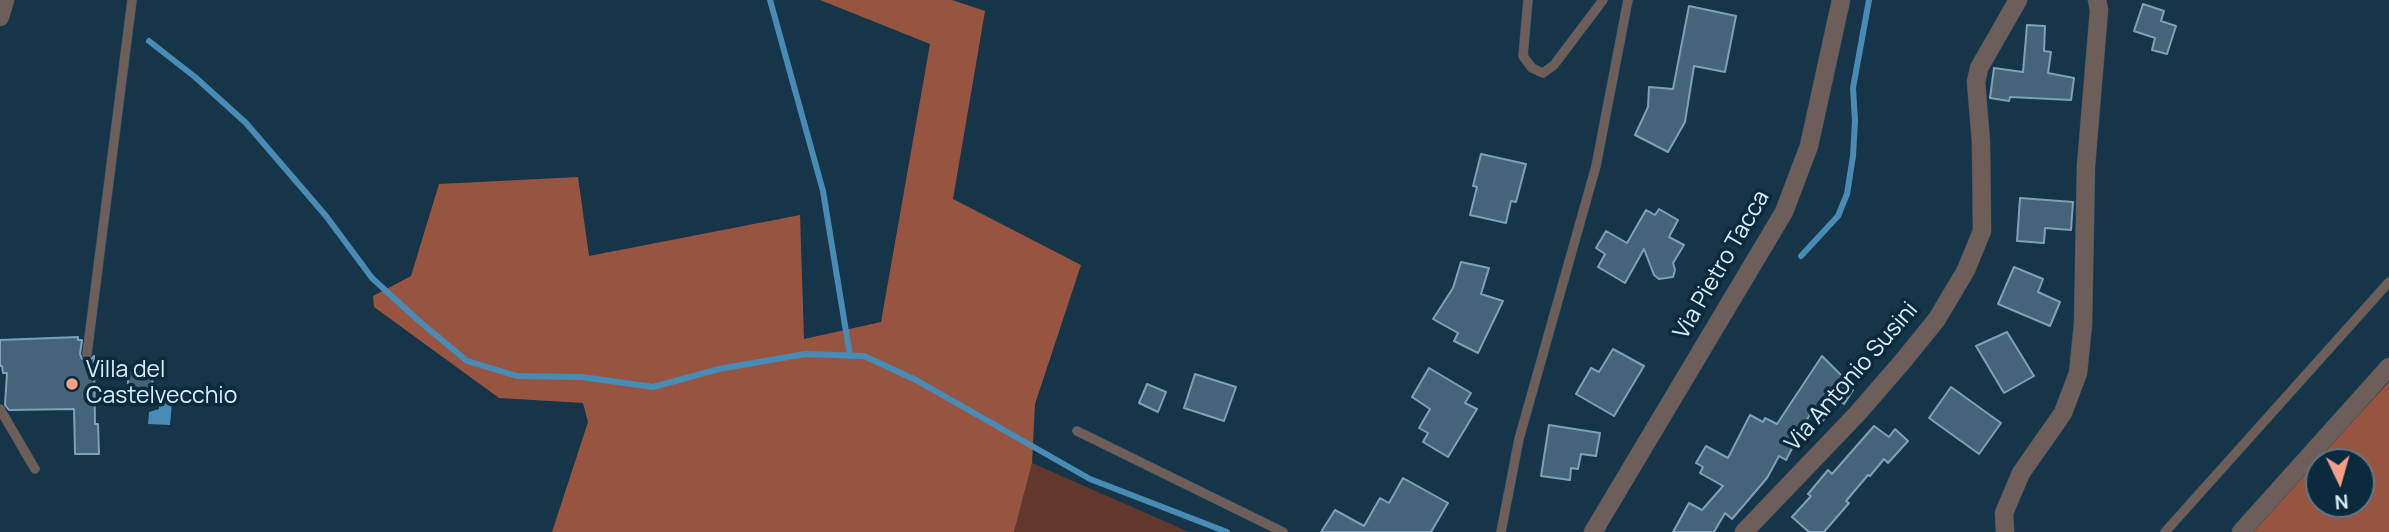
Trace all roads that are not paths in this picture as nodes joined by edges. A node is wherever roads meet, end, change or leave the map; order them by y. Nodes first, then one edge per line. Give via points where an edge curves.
1 (5, 0) edge
2 (132, 0) edge
3 (1528, 0) edge
4 (1603, 0) edge
5 (1628, 0) edge
6 (1841, 0) edge
7 (2018, 0) edge
8 (2097, 0) edge
9 (0, 16) edge
10 (2389, 282) edge
11 (87, 354) dead end
12 (2389, 367) edge
13 (0, 409) edge
14 (1077, 431) dead end
15 (35, 469) dead end
16 (1283, 532) edge
17 (1501, 532) edge
18 (1593, 532) edge
19 (1744, 532) edge
20 (2005, 532) edge
21 (2165, 532) edge
22 (2241, 532) edge

1 - 9 street
2 - 11 lane
3 - 4 lane via 1523,57 1543,73
5 - 17 lane via 1596,166 1519,439
6 - 18 street, Via Pietro Tacca via 1809,146 1784,212
7 - 19 street, Via Antonio Susini via 1979,68 1976,82 1982,231 1966,270 1937,319 1903,361
8 - 20 street via 2078,373 2063,412 2021,473 2004,513
10 - 21 lane
12 - 22 street
13 - 15 lane
14 - 16 lane

